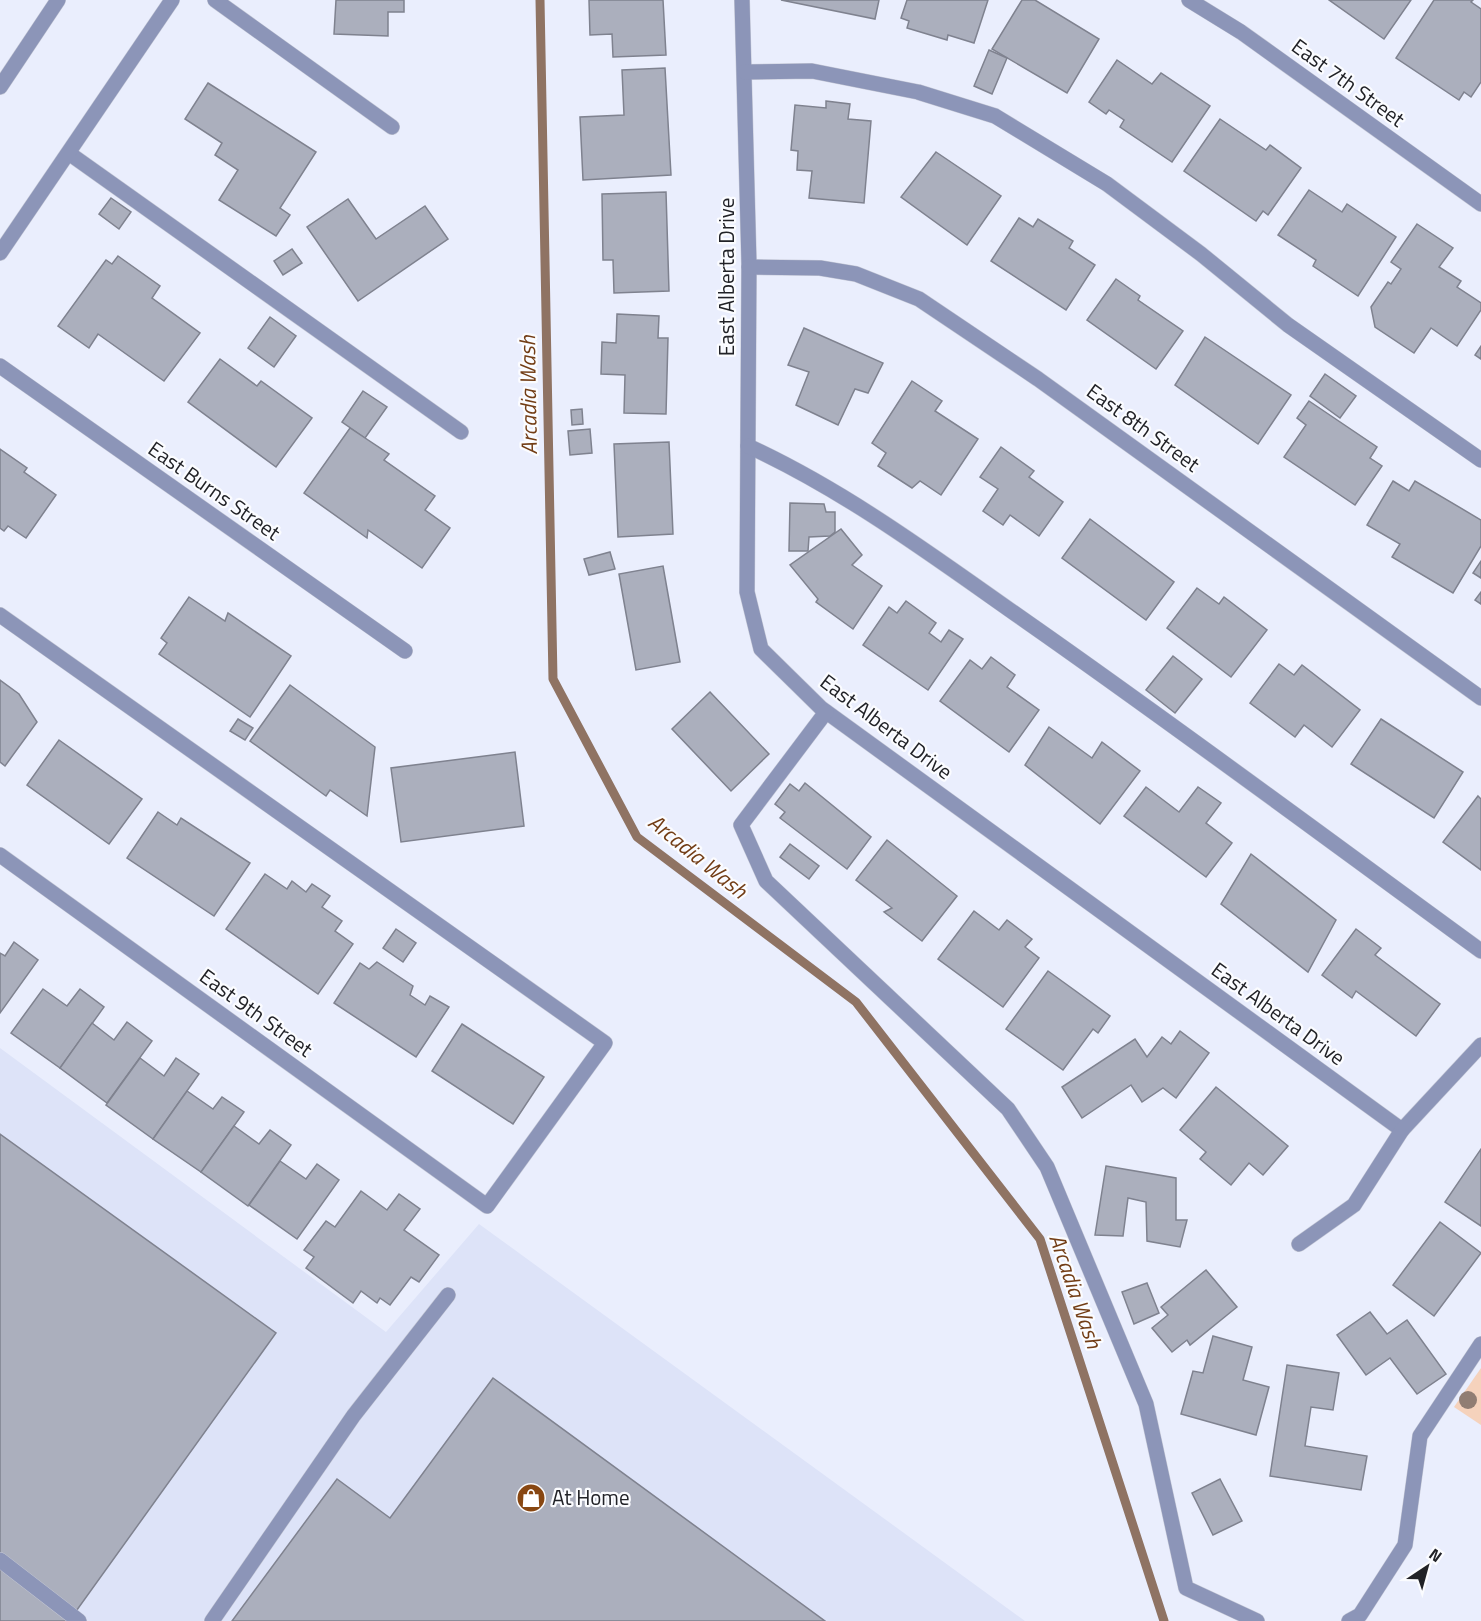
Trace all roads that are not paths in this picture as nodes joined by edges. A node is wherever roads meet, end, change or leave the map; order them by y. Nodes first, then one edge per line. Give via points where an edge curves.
1 (58, 0) edge
2 (215, 0) edge
3 (742, 0) edge
4 (1189, 0) edge
5 (164, 3) edge
6 (745, 72) junction
7 (0, 87) edge
8 (392, 127) dead end
9 (70, 154) junction
10 (1481, 204) edge
11 (0, 254) edge
12 (749, 267) junction
13 (0, 366) edge
14 (460, 432) dead end
15 (748, 446) junction
16 (1481, 460) edge
17 (0, 615) edge
18 (405, 651) dead end
19 (1481, 698) edge
20 (826, 712) junction
21 (0, 855) edge
22 (1481, 951) edge
23 (1478, 1054) edge
24 (1402, 1130) junction
25 (1299, 1244) dead end
26 (448, 1295) dead end
27 (1481, 1344) edge
28 (0, 1560) edge
29 (79, 1621) edge
30 (212, 1621) edge
31 (1257, 1621) edge
32 (1349, 1621) edge

1 - 7 street
2 - 8 street
3 - 6 street, East Alberta Drive
4 - 10 street, East 7th Street via 1241,32
5 - 9 street
6 - 12 street, East Alberta Drive
6 - 16 street via 812,71 918,92 995,116 1107,184 1288,325
9 - 11 street
9 - 14 street
12 - 15 street, East Alberta Drive
12 - 19 street, East 8th Street via 820,268 856,274 920,299 1038,379
13 - 18 street, East Burns Street
15 - 20 street, East Alberta Drive via 747,592 761,649
15 - 22 street via 798,469 894,529 1102,674
17 - 21 street, East 9th Street via 604,1043 487,1206
20 - 24 street, East Alberta Drive
20 - 31 street via 741,825 766,881 1008,1109 1040,1158 1146,1404 1186,1588
23 - 24 street
24 - 25 street via 1354,1205
26 - 30 street via 354,1415
27 - 32 street via 1420,1436 1405,1545 1360,1615
28 - 29 street

